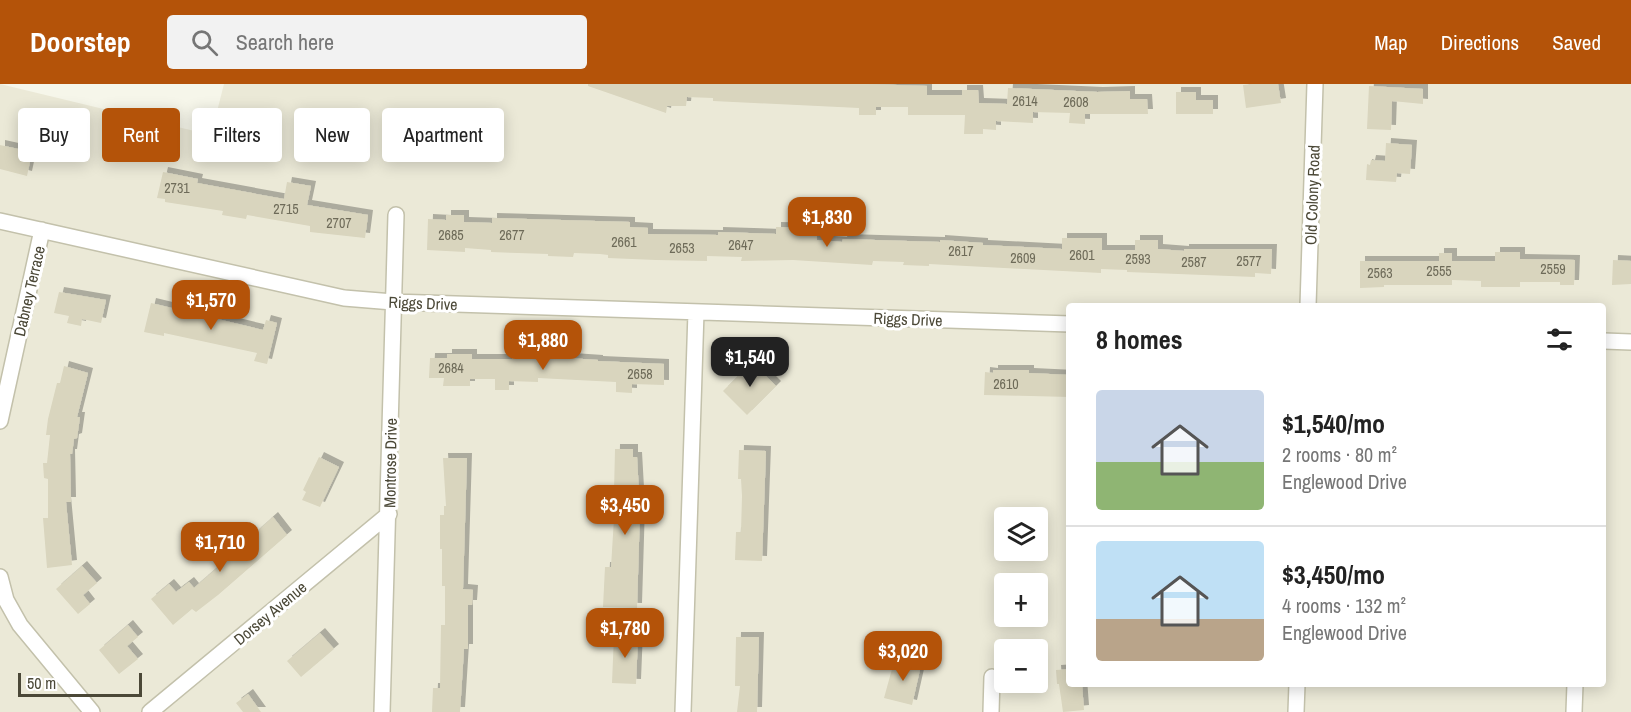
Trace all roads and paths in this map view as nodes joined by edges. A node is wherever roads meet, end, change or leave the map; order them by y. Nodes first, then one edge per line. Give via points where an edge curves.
1 (1315, 84) edge
2 (396, 215) dead end
3 (0, 221) edge
4 (42, 230) junction
5 (393, 302) junction
6 (1308, 303) edge
7 (696, 312) junction
8 (1066, 324) edge
9 (1631, 342) edge
10 (1606, 346) edge
11 (0, 421) edge
12 (389, 514) junction
13 (0, 577) edge
14 (992, 677) dead end
15 (1297, 687) edge
16 (1575, 687) edge
17 (92, 712) edge
18 (150, 712) edge
19 (382, 712) edge
20 (683, 712) edge
21 (991, 712) edge
22 (1296, 712) edge
23 (1574, 712) edge

1 - 6 street, Old Colony Road
2 - 5 street, Montrose Drive
3 - 4 street, Riggs Drive
4 - 5 street, Riggs Drive via 344,298
4 - 11 street, Dabney Terrace
5 - 7 street, Riggs Drive
5 - 12 street, Montrose Drive
7 - 8 street, Riggs Drive
7 - 20 street
9 - 10 street
12 - 18 street, Dorsey Avenue
12 - 19 street, Montrose Drive
13 - 17 street via 6,600 20,625
14 - 21 street
15 - 22 street
16 - 23 street

